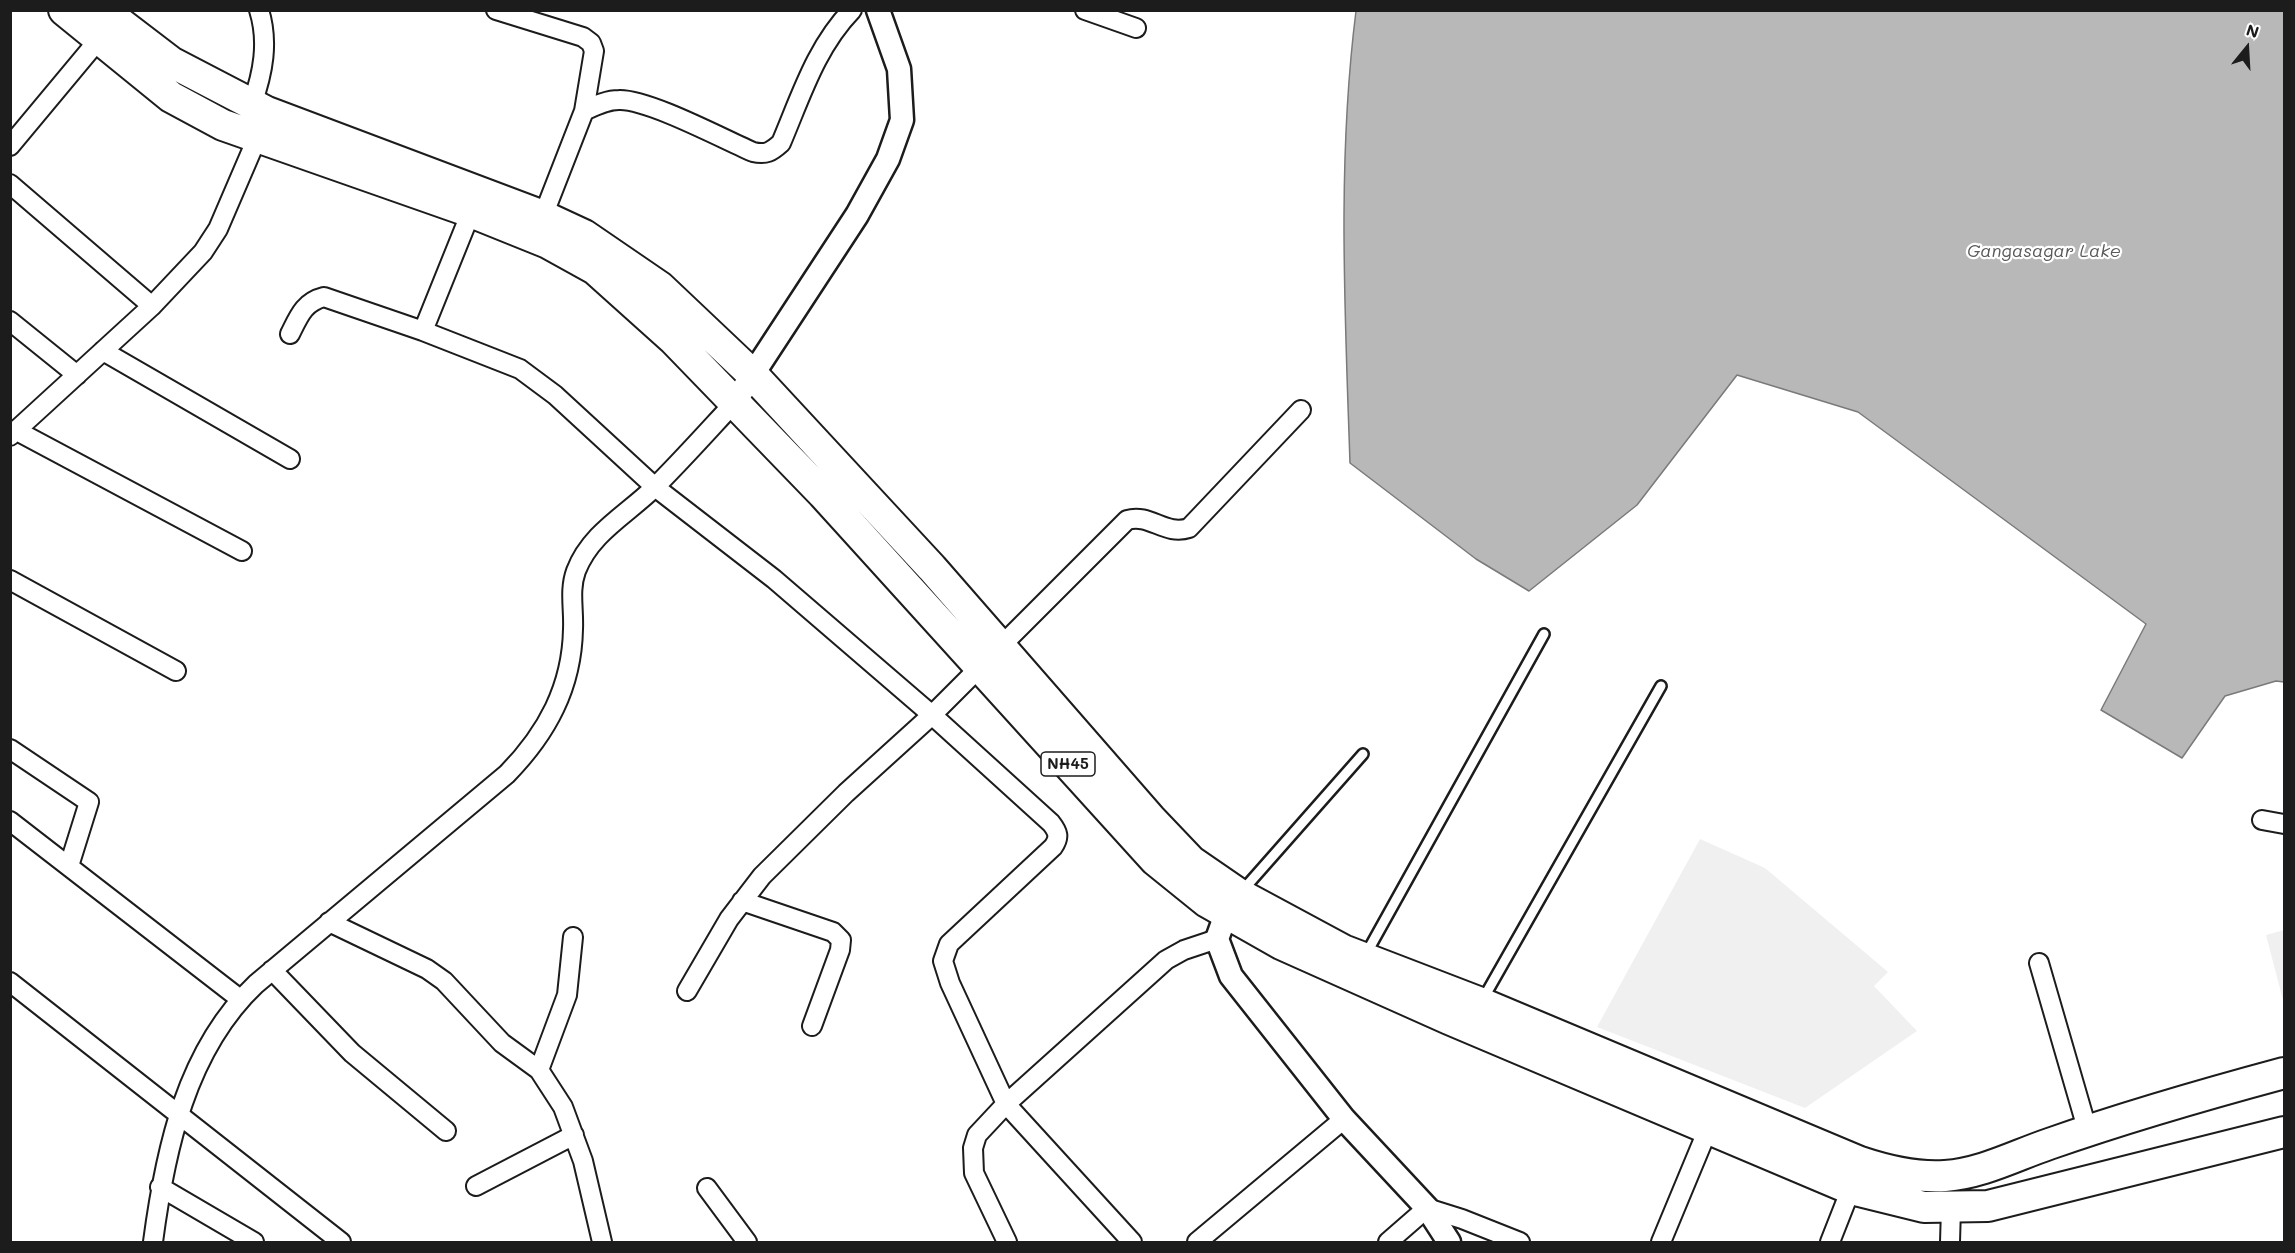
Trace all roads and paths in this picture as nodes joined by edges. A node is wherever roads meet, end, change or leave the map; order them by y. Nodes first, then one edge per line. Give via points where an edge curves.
1 (64, 10) edge
2 (259, 10) edge
3 (496, 10) edge
4 (852, 10) edge
5 (878, 10) edge
6 (1085, 10) edge
7 (106, 23) edge
8 (1136, 28) dead end
9 (584, 111) junction
10 (258, 118) junction
11 (10, 146) edge
12 (10, 184) edge
13 (471, 212) junction
14 (543, 216) junction
15 (152, 306) junction
16 (10, 321) edge
17 (423, 331) junction
18 (290, 334) dead end
19 (104, 351) junction
20 (78, 375) junction
21 (754, 376) junction
22 (734, 403) junction
23 (1301, 410) dead end
24 (14, 433) edge
25 (290, 459) dead end
26 (655, 487) junction
27 (242, 551) dead end
28 (10, 580) edge
29 (1544, 634) dead end
30 (991, 657) junction
31 (176, 671) dead end
32 (1661, 686) dead end
33 (932, 715) junction
34 (10, 748) edge
35 (1363, 754) dead end
36 (2262, 820) dead end
37 (10, 821) edge
38 (2284, 824) edge
39 (69, 866) junction
40 (742, 901) junction
41 (1228, 916) junction
42 (329, 922) junction
43 (573, 937) dead end
44 (1364, 958) junction
45 (2039, 963) dead end
46 (272, 970) junction
47 (10, 982) edge
48 (687, 991) dead end
49 (240, 999) junction
50 (1481, 1003) junction
51 (812, 1026) dead end
52 (539, 1070) junction
53 (2284, 1073) edge
54 (2284, 1090) edge
55 (2210, 1094) junction
56 (1006, 1104) junction
57 (180, 1114) junction
58 (2284, 1118) edge
59 (1344, 1119) junction
60 (1708, 1129) junction
61 (446, 1131) dead end
62 (2088, 1132) junction
63 (2284, 1132) edge
64 (574, 1135) junction
65 (2221, 1147) junction
66 (1855, 1176) junction
67 (476, 1186) dead end
68 (160, 1187) junction
69 (707, 1188) dead end
70 (1427, 1208) junction
71 (1951, 1208) junction
72 (153, 1242) edge
73 (254, 1242) edge
74 (341, 1242) edge
75 (602, 1242) edge
76 (747, 1242) edge
77 (1007, 1242) edge
78 (1132, 1242) edge
79 (1197, 1242) edge
80 (1388, 1242) edge
81 (1449, 1242) edge
82 (1520, 1242) edge
83 (1661, 1242) edge
84 (1830, 1242) edge
85 (1950, 1242) edge

1 - 7 highway, NH45
2 - 10 street via 266,45 258,87
3 - 9 street via 584,37 591,43 594,51
4 - 9 street via 820,52 780,143 772,151 753,152 648,106 621,99
5 - 21 street via 899,69 902,120 888,159 857,215
6 - 8 street
7 - 10 highway, NH45 via 171,97 223,125
7 - 11 street
9 - 14 street
10 - 13 highway, NH45
10 - 14 highway, NH45
10 - 15 street via 218,229 196,260
12 - 15 street
13 - 17 street
13 - 22 highway, NH45 via 548,243 595,269 673,339
14 - 21 highway, NH45 via 584,235 660,287
15 - 19 street
16 - 20 street
17 - 18 street via 324,297 304,307
17 - 26 street via 520,369 555,395
19 - 20 street
19 - 25 street
20 - 24 street
21 - 22 street
21 - 30 highway, NH45 via 932,568
22 - 26 street
22 - 30 highway, NH45
23 - 30 street via 1189,528 1177,532 1136,517 1127,520
24 - 27 street
26 - 33 street via 774,579
26 - 42 street via 600,533 576,571 571,593 571,662 562,695 527,754
28 - 31 street
29 - 44 lane
30 - 33 street
30 - 41 highway, NH45 via 1155,860
32 - 50 lane
33 - 40 street via 846,793
33 - 56 street via 1058,832 1053,847 944,953 950,983
34 - 39 street via 89,802
35 - 41 lane
36 - 38 street
37 - 39 street
39 - 49 street
40 - 48 street
40 - 51 street via 833,932 841,940
41 - 44 highway, NH45 via 1290,923
41 - 56 street via 1166,960
41 - 59 street via 1231,976
41 - 60 highway, NH45 via 1332,968
42 - 46 street
42 - 52 street via 427,969 444,981 502,1043
43 - 52 street via 567,995
44 - 50 highway, NH45
45 - 62 street
46 - 49 street
46 - 61 street via 352,1053
47 - 57 street
49 - 57 street via 211,1041
50 - 66 highway, NH45
52 - 64 street via 563,1107
53 - 55 highway, NH45
54 - 55 highway
55 - 62 highway, NH45
56 - 77 street via 977,1135 972,1160 974,1173
56 - 78 street
57 - 68 street
57 - 74 street
58 - 65 highway
59 - 70 street
59 - 79 street
60 - 66 highway, NH45
60 - 83 street
62 - 66 highway, NH45 via 1987,1169 1945,1176 1884,1170
63 - 65 highway, NH45
64 - 67 street
64 - 75 street via 584,1161
65 - 71 highway, NH45 via 1988,1206
66 - 71 highway, NH45 via 1896,1202
66 - 84 street
68 - 72 street
68 - 73 street
69 - 76 street
70 - 80 street
70 - 81 street
70 - 82 street
71 - 85 street

